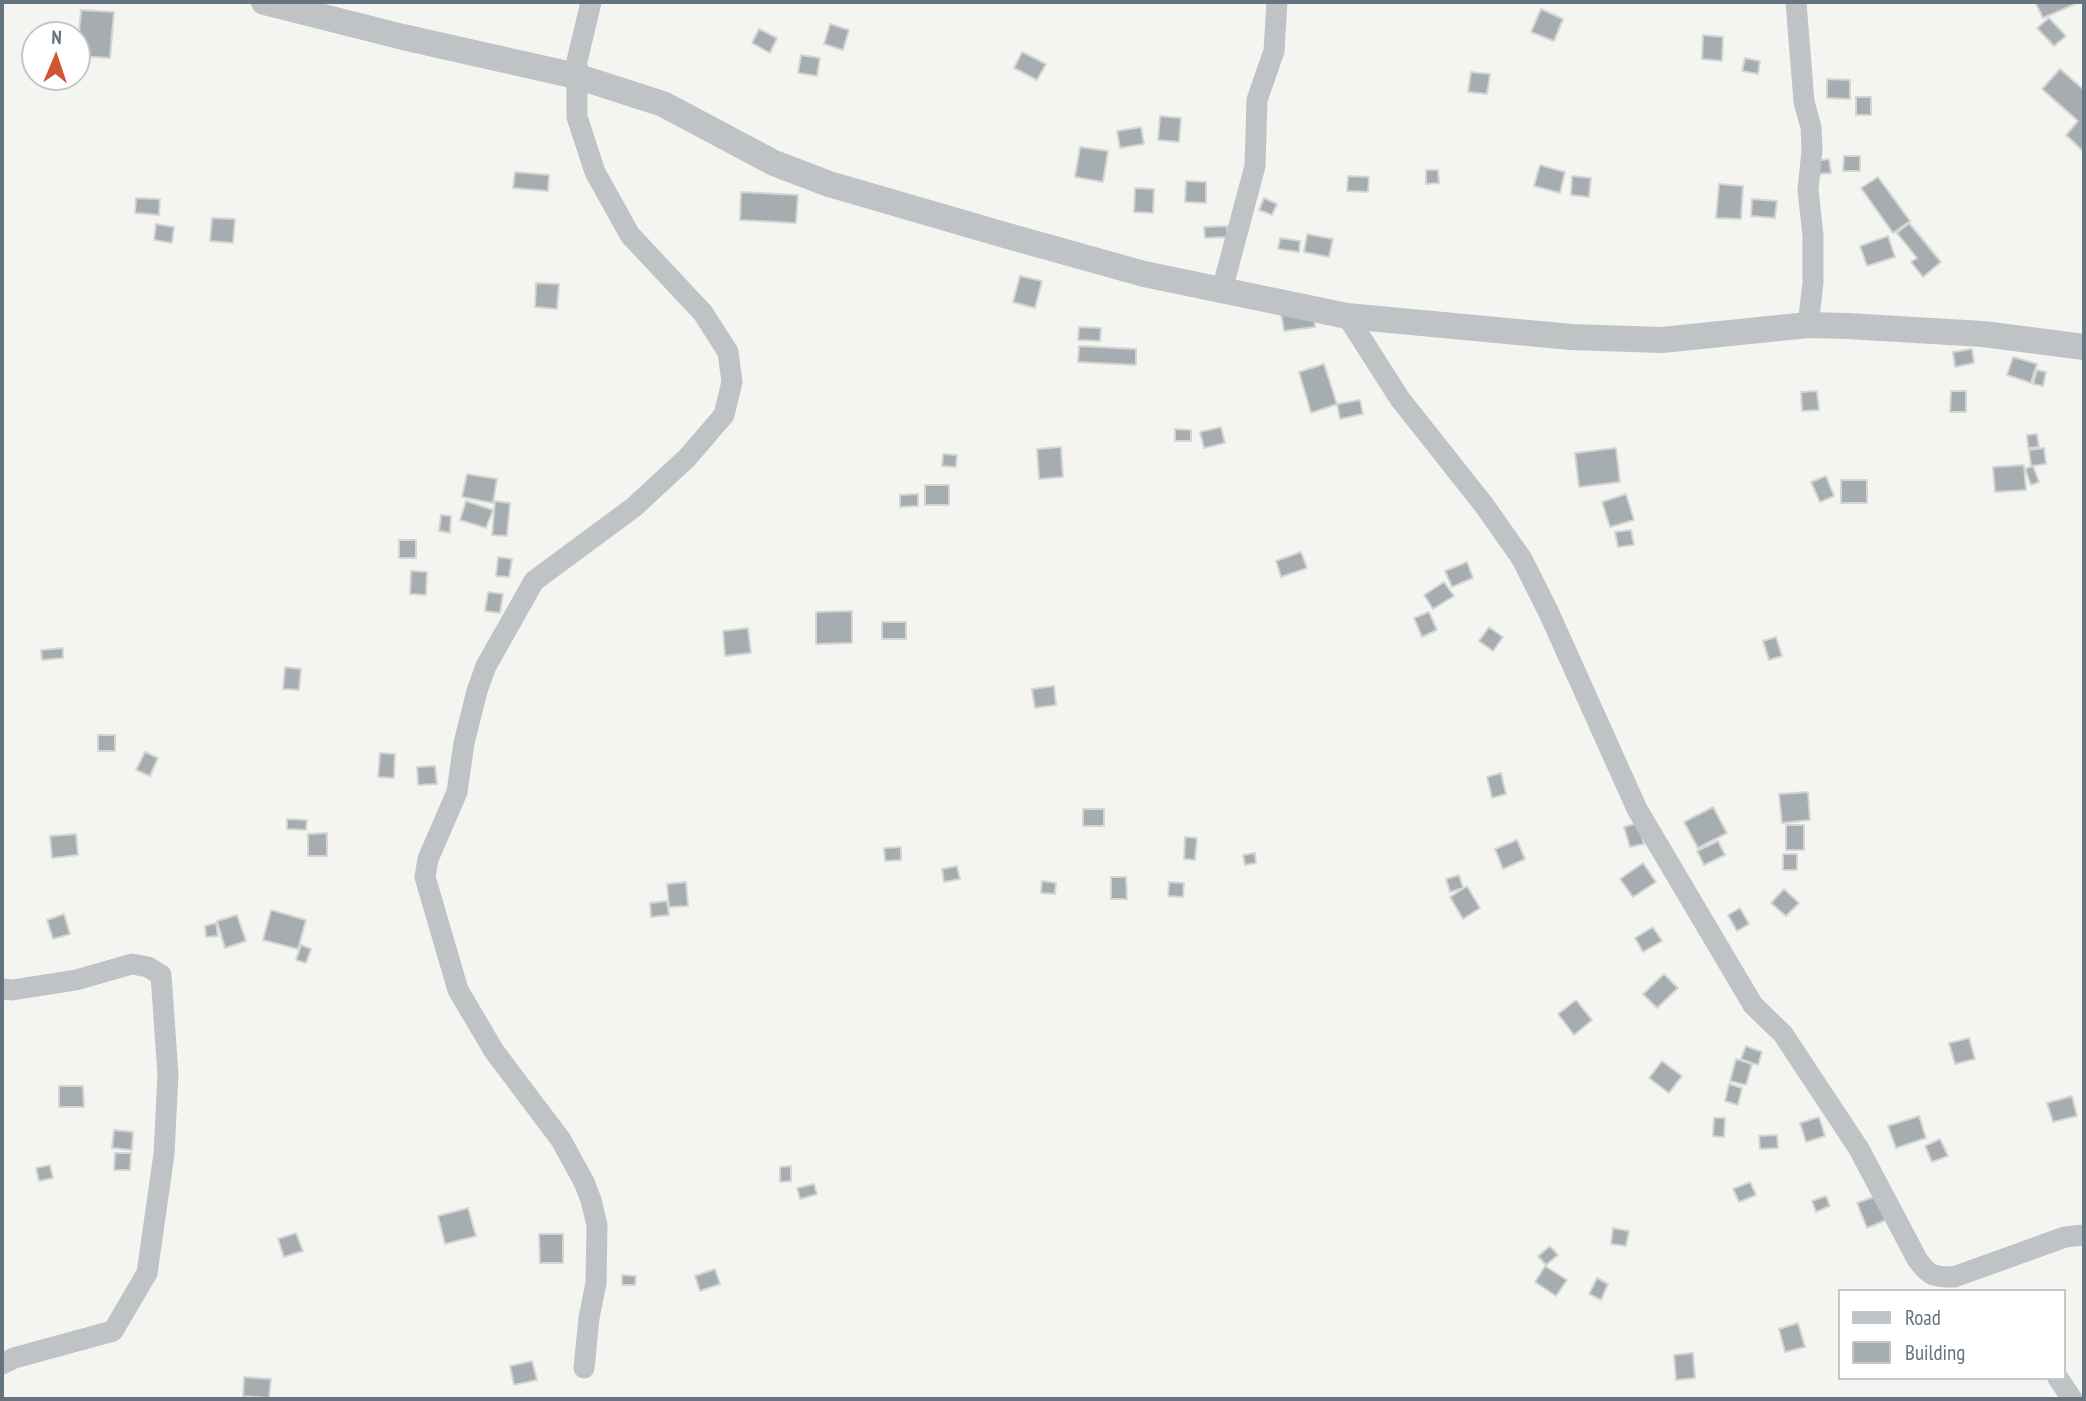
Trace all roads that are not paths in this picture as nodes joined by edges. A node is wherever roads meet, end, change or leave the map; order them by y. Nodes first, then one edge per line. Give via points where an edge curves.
1 (264, 2) edge
2 (591, 2) edge
3 (1278, 2) edge
4 (1796, 2) edge
5 (576, 76) junction
6 (1222, 290) junction
7 (1347, 316) junction
8 (1808, 325) junction
9 (2084, 347) edge
10 (2, 989) edge
11 (2084, 1235) edge
12 (2, 1364) edge
13 (584, 1368) dead end
14 (2059, 1380) edge
15 (2072, 1399) edge

1 - 5 street
2 - 5 street
3 - 6 street via 1274,51 1257,100 1255,166
4 - 8 street via 1812,150 1808,190 1813,283
5 - 6 street via 663,104 774,163 829,184 1144,274
5 - 13 street via 577,117 595,172 630,235 703,313 722,342 732,382 724,415 687,458 634,507 534,581 486,666 464,743 457,792 428,859 425,877 458,990 494,1051 561,1140 591,1200 597,1225 596,1283
6 - 7 street
7 - 8 street via 1571,337 1662,340
7 - 11 street via 1399,399 1522,559 1637,809 1753,1005 1783,1034 1859,1149 1925,1270 1935,1277 1954,1277 2065,1237
8 - 9 street via 1983,334
10 - 12 street via 76,980 132,964 148,967 160,975 168,1075 164,1154 147,1273 113,1331
14 - 15 street

